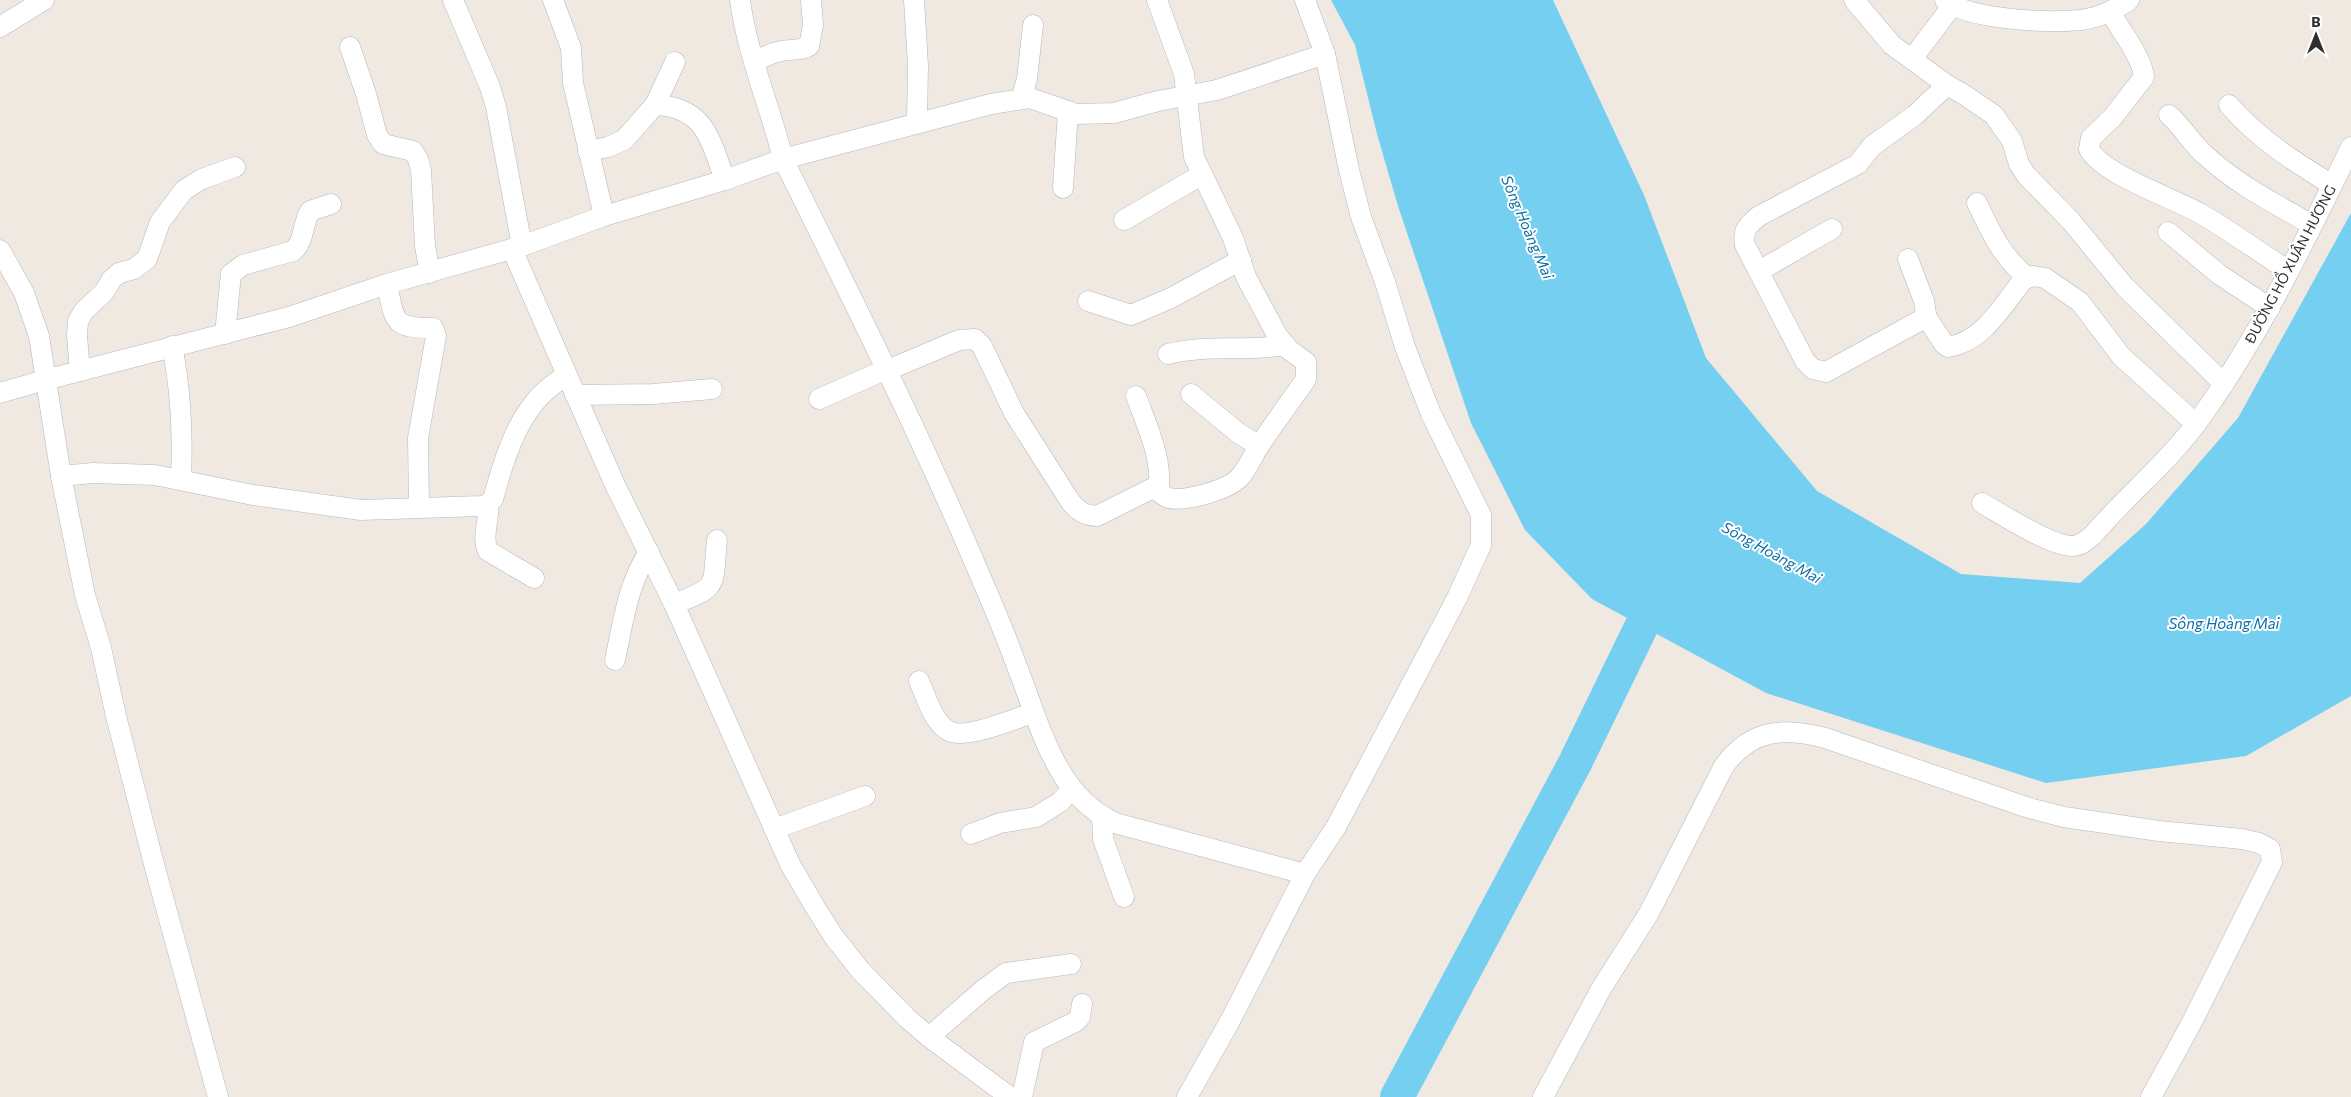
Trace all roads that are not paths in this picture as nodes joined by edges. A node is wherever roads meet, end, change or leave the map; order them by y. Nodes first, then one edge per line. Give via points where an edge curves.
1 (44, 0) edge
2 (453, 0) edge
3 (553, 0) edge
4 (740, 0) edge
5 (811, 0) edge
6 (914, 0) edge
7 (1157, 0) edge
8 (1305, 0) edge
9 (1854, 0) edge
10 (2129, 0) edge
11 (1949, 3) edge
12 (2099, 9) edge
13 (1033, 26) dead end
14 (0, 27) edge
15 (350, 47) dead end
16 (1325, 54) junction
17 (1912, 59) junction
18 (675, 62) dead end
19 (755, 62) junction
20 (1947, 85) junction
21 (1186, 97) junction
22 (1021, 98) junction
23 (655, 105) junction
24 (2229, 106) dead end
25 (1068, 111) junction
26 (2169, 115) dead end
27 (917, 123) junction
28 (2351, 147) edge
29 (588, 150) junction
30 (783, 159) junction
31 (235, 167) dead end
32 (1201, 175) junction
33 (725, 180) junction
34 (2332, 186) junction
35 (1063, 188) dead end
36 (1977, 202) dead end
37 (331, 204) dead end
38 (604, 216) junction
39 (1124, 220) dead end
40 (2312, 226) junction
41 (1832, 229) dead end
42 (2168, 232) dead end
43 (517, 248) junction
44 (0, 250) edge
45 (1908, 259) dead end
46 (1241, 260) junction
47 (1759, 270) junction
48 (2289, 272) junction
49 (430, 273) junction
50 (2027, 276) junction
51 (387, 284) junction
52 (1088, 301) dead end
53 (2270, 308) junction
54 (1927, 320) junction
55 (225, 334) junction
56 (1284, 345) junction
57 (172, 346) junction
58 (1168, 354) dead end
59 (887, 369) junction
60 (80, 371) junction
61 (567, 376) junction
62 (45, 380) junction
63 (2224, 384) junction
64 (712, 389) dead end
65 (0, 393) edge
66 (1191, 394) dead end
67 (575, 395) junction
68 (1136, 396) dead end
69 (819, 399) dead end
70 (2196, 424) junction
71 (1259, 446) junction
72 (61, 476) junction
73 (181, 479) junction
74 (1159, 490) junction
75 (1982, 503) dead end
76 (488, 504) junction
77 (418, 507) junction
78 (717, 540) dead end
79 (649, 552) junction
80 (534, 578) dead end
81 (674, 604) junction
82 (615, 660) dead end
83 (920, 681) dead end
84 (1032, 714) junction
85 (1072, 789) junction
86 (865, 796) dead end
87 (1102, 816) junction
88 (774, 829) junction
89 (971, 834) dead end
90 (1306, 874) junction
91 (1124, 897) dead end
92 (1072, 964) dead end
93 (1082, 1004) dead end
94 (929, 1037) junction
95 (218, 1097) edge
96 (1010, 1097) edge
97 (1022, 1097) edge
98 (1188, 1097) edge
99 (1543, 1097) edge
100 (2150, 1097) edge

1 - 14 street
2 - 43 street via 496,107
3 - 29 street via 570,48 573,83
4 - 19 street via 746,37
5 - 19 street via 813,25 809,46 764,56
6 - 27 street
7 - 21 street via 1180,60
8 - 16 street
9 - 17 street via 1892,45
10 - 12 street
11 - 12 street via 1999,18 2045,21 2081,20
11 - 17 street
12 - 48 street via 2136,57 2144,77 2112,118 2091,138 2089,149 2094,158 2112,171 2205,216
13 - 22 street via 1027,79
15 - 49 street via 377,135 383,144 412,150 418,159
16 - 21 street via 1218,90
16 - 90 street via 1348,170 1361,217 1431,414 1480,515 1481,545 1457,598 1336,827
17 - 20 street
18 - 23 street
19 - 30 street
20 - 47 street via 1914,116 1872,146 1858,164 1746,226 1743,235 1745,245
20 - 63 street via 1994,115 2012,141 2026,175 2071,221 2125,287
21 - 25 street via 1108,114
21 - 32 street via 1194,158
22 - 25 street
22 - 27 street
23 - 29 street via 624,140
23 - 33 street via 669,106 696,117 711,141
24 - 34 street via 2267,142
25 - 35 street
26 - 40 street via 2213,162
27 - 30 street
28 - 34 street, ĐƯỜNG HỒ XUÂN HƯƠNG
29 - 38 street
30 - 33 street
30 - 59 street
31 - 60 street via 202,178 184,190 160,222 147,259 134,269 119,273 84,310 78,321 77,336
32 - 39 street
32 - 46 street
33 - 38 street
34 - 40 street, ĐƯỜNG HỒ XUÂN HƯƠNG
36 - 50 street via 1994,239 2010,263
37 - 55 street via 310,211 299,246 293,251 244,265 231,274
38 - 43 street
40 - 48 street, ĐƯỜNG HỒ XUÂN HƯƠNG
41 - 47 street
42 - 53 street via 2220,275
43 - 49 street
43 - 61 street
44 - 62 street via 24,293 34,320
45 - 54 street via 1924,301
46 - 52 street via 1179,294 1131,315
46 - 56 street via 1246,277
47 - 54 street via 1805,361 1820,372 1826,372 1921,320
48 - 53 street, ĐƯỜNG HỒ XUÂN HƯƠNG
49 - 51 street
50 - 54 street via 1994,317 1966,342 1948,347
50 - 70 street via 2045,278 2080,302 2121,356
51 - 55 street
51 - 77 street via 397,322 404,326 433,328 436,336 418,438
53 - 63 street, ĐƯỜNG HỒ XUÂN HƯƠNG
55 - 57 street
56 - 58 street via 1184,350
56 - 71 street via 1306,362 1306,379
57 - 60 street
57 - 73 street via 181,394
59 - 69 street
59 - 74 street via 959,340 975,339 982,346 1014,413 1079,512 1097,516 1146,490
59 - 84 street via 976,565 1017,666
60 - 62 street
61 - 67 street
61 - 76 street via 548,387 532,405 514,437 493,499
62 - 65 street
62 - 72 street
63 - 70 street, ĐƯỜNG HỒ XUÂN HƯƠNG
64 - 67 street
66 - 71 street
67 - 79 street
68 - 74 street via 1157,456
70 - 75 street, ĐƯỜNG HỒ XUÂN HƯƠNG via 2093,534 2078,545 2058,542
71 - 74 street via 1237,480 1214,491 1174,499 1166,498
72 - 73 street via 124,472
72 - 95 street via 116,716
73 - 77 street via 330,507 361,510
76 - 77 street
76 - 80 street via 490,512 485,541 488,551
78 - 81 street via 714,580 709,588
79 - 81 street
79 - 82 street via 635,576
81 - 88 street
83 - 84 street via 935,717 948,731 977,730
84 - 85 street via 1060,772
85 - 87 street
85 - 89 street via 1060,802 1036,817 1000,823
86 - 88 street
87 - 90 street via 1146,832
87 - 91 street via 1103,839
88 - 94 street via 790,864 834,937 885,996
90 - 98 street
92 - 94 street via 1006,973
93 - 97 street via 1080,1017 1075,1022 1034,1042
94 - 96 street
99 - 100 street via 1601,989 1649,913 1724,766 1746,743 1782,731 1801,731 2055,815 2159,831 2242,839 2270,849 2272,862 2191,1024

